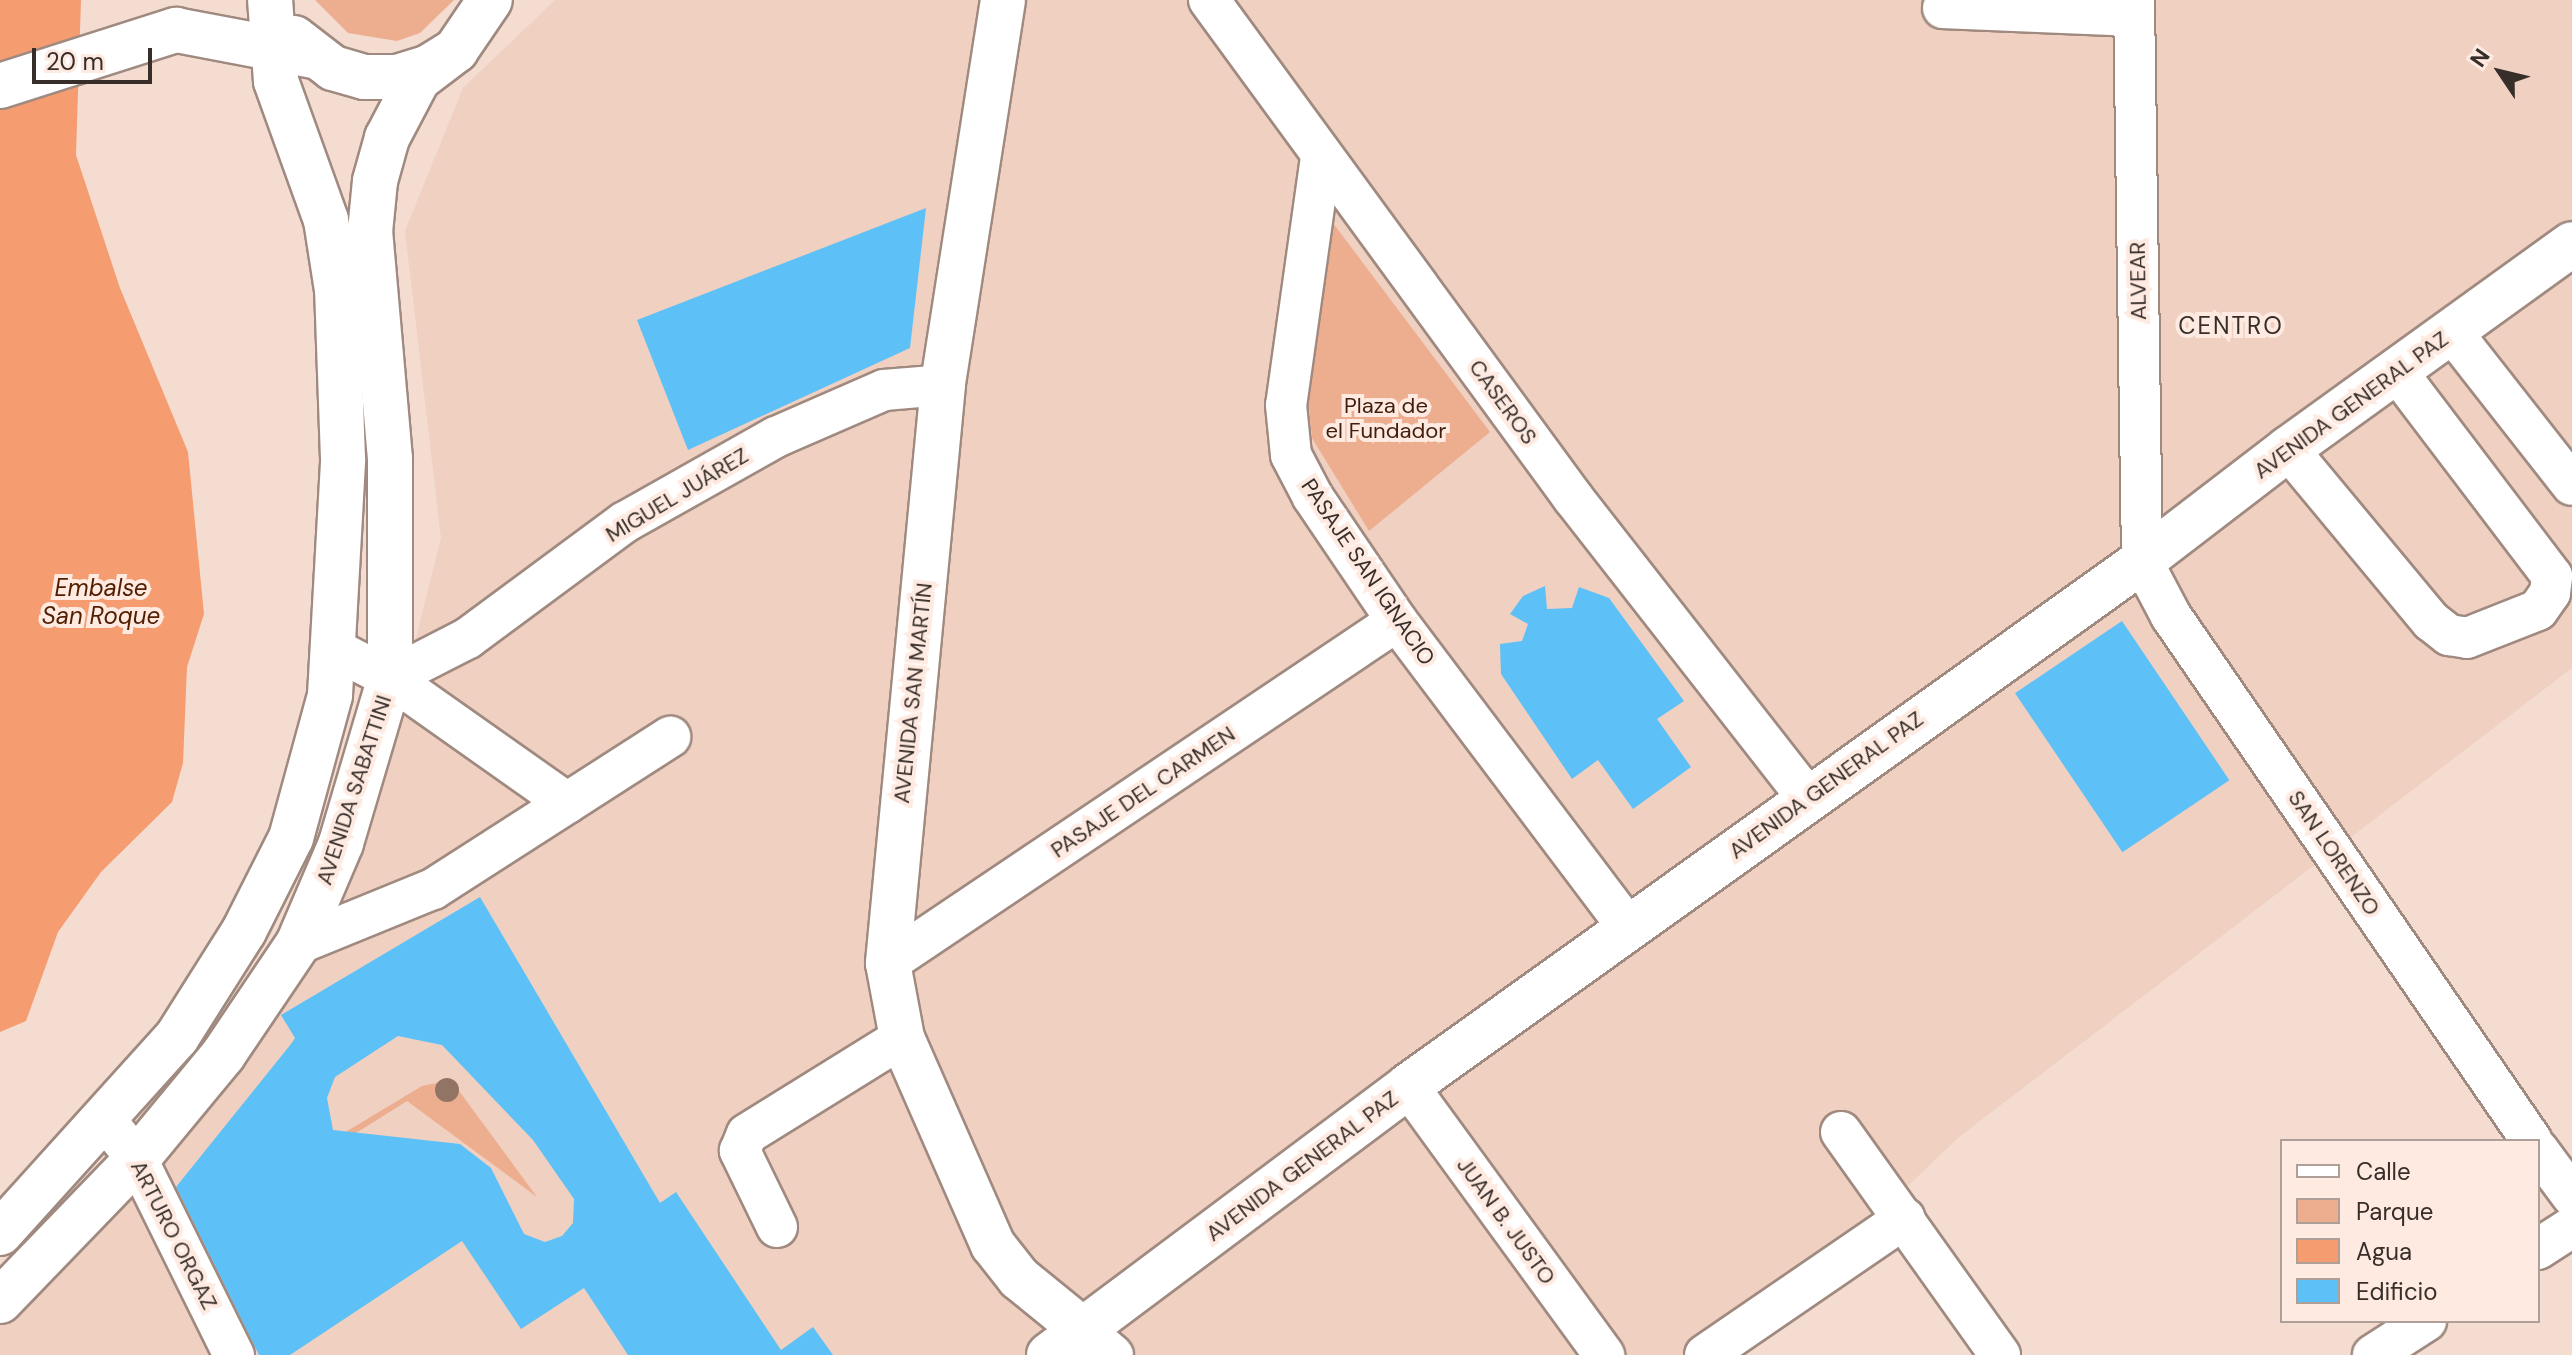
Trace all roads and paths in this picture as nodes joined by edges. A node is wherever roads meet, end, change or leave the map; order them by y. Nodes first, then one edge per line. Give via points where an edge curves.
1 (270, 0) edge
2 (1003, 0) edge
3 (1209, 0) edge
4 (490, 1) edge
5 (1943, 8) dead end
6 (2134, 8) edge
7 (190, 15) edge
8 (271, 44) junction
9 (456, 50) junction
10 (313, 56) junction
11 (0, 86) edge
12 (1321, 157) junction
13 (2572, 244) edge
14 (2452, 332) junction
15 (2397, 372) junction
16 (943, 385) junction
17 (2288, 449) junction
18 (2572, 485) edge
19 (2142, 561) junction
20 (1397, 621) junction
21 (336, 650) junction
22 (390, 678) junction
23 (670, 737) dead end
24 (1807, 797) junction
25 (567, 803) junction
26 (1628, 928) junction
27 (298, 944) junction
28 (888, 963) junction
29 (902, 1038) junction
30 (1408, 1086) junction
31 (106, 1121) junction
32 (1841, 1132) dead end
33 (2531, 1139) edge
34 (2540, 1153) edge
35 (137, 1159) junction
36 (2572, 1196) edge
37 (1905, 1218) junction
38 (777, 1227) dead end
39 (2572, 1227) edge
40 (0, 1233) edge
41 (2540, 1248) edge
42 (0, 1301) edge
43 (2423, 1323) edge
44 (1082, 1347) edge
45 (234, 1355) edge
46 (1604, 1355) edge
47 (1705, 1355) edge
48 (2000, 1355) edge
49 (2373, 1355) edge

1 - 8 main road, AVENIDA SABATTINI
1 - 10 main road via 296,41
2 - 16 main road, AVENIDA SAN MARTÍN
3 - 12 street, CASEROS
4 - 9 main road
5 - 6 street
6 - 19 street, ALVEAR
7 - 8 main road
7 - 11 main road
8 - 10 main road
8 - 21 main road, AVENIDA SABATTINI via 276,81 326,220 337,290 343,459
9 - 10 main road via 429,67 397,77 364,77
9 - 22 main road, AVENIDA SABATTINI via 418,79 387,138 375,181 370,232 390,459
12 - 20 street, PASAJE SAN IGNACIO via 1286,405 1291,455 1313,497
12 - 24 street, CASEROS via 1574,499
13 - 14 main road, AVENIDA GENERAL PAZ
14 - 15 main road, AVENIDA GENERAL PAZ
14 - 18 street
15 - 17 main road, AVENIDA GENERAL PAZ
15 - 17 street via 2552,576 2550,593 2538,610 2467,638 2449,635 2431,621
16 - 22 street, MIGUEL JUÁREZ via 884,390 776,437 625,522 468,638
16 - 28 main road, AVENIDA SAN MARTÍN
17 - 19 main road, AVENIDA GENERAL PAZ
19 - 24 main road, AVENIDA GENERAL PAZ
19 - 33 street, SAN LORENZO via 2171,616
20 - 26 street, PASAJE SAN IGNACIO
20 - 28 street, PASAJE DEL CARMEN
21 - 22 street
21 - 31 main road, AVENIDA SABATTINI via 314,764 291,838 244,931 177,1037
22 - 25 street
22 - 27 main road, AVENIDA SABATTINI via 341,843
23 - 25 street
24 - 26 main road, AVENIDA GENERAL PAZ
25 - 27 street via 433,889
26 - 30 main road, AVENIDA GENERAL PAZ
27 - 35 main road, AVENIDA SABATTINI via 223,1055
28 - 29 main road, AVENIDA SAN MARTÍN
29 - 38 street via 747,1134 740,1151
29 - 44 main road, AVENIDA SAN MARTÍN via 993,1245
30 - 44 main road, AVENIDA GENERAL PAZ
30 - 46 street, JUAN B. JUSTO
31 - 35 street, ARTURO ORGAZ
31 - 40 main road, AVENIDA SABATTINI
32 - 37 street
34 - 36 street
35 - 42 main road, AVENIDA SABATTINI
35 - 45 street, ARTURO ORGAZ
37 - 47 street
37 - 48 street
39 - 41 street
43 - 49 street

